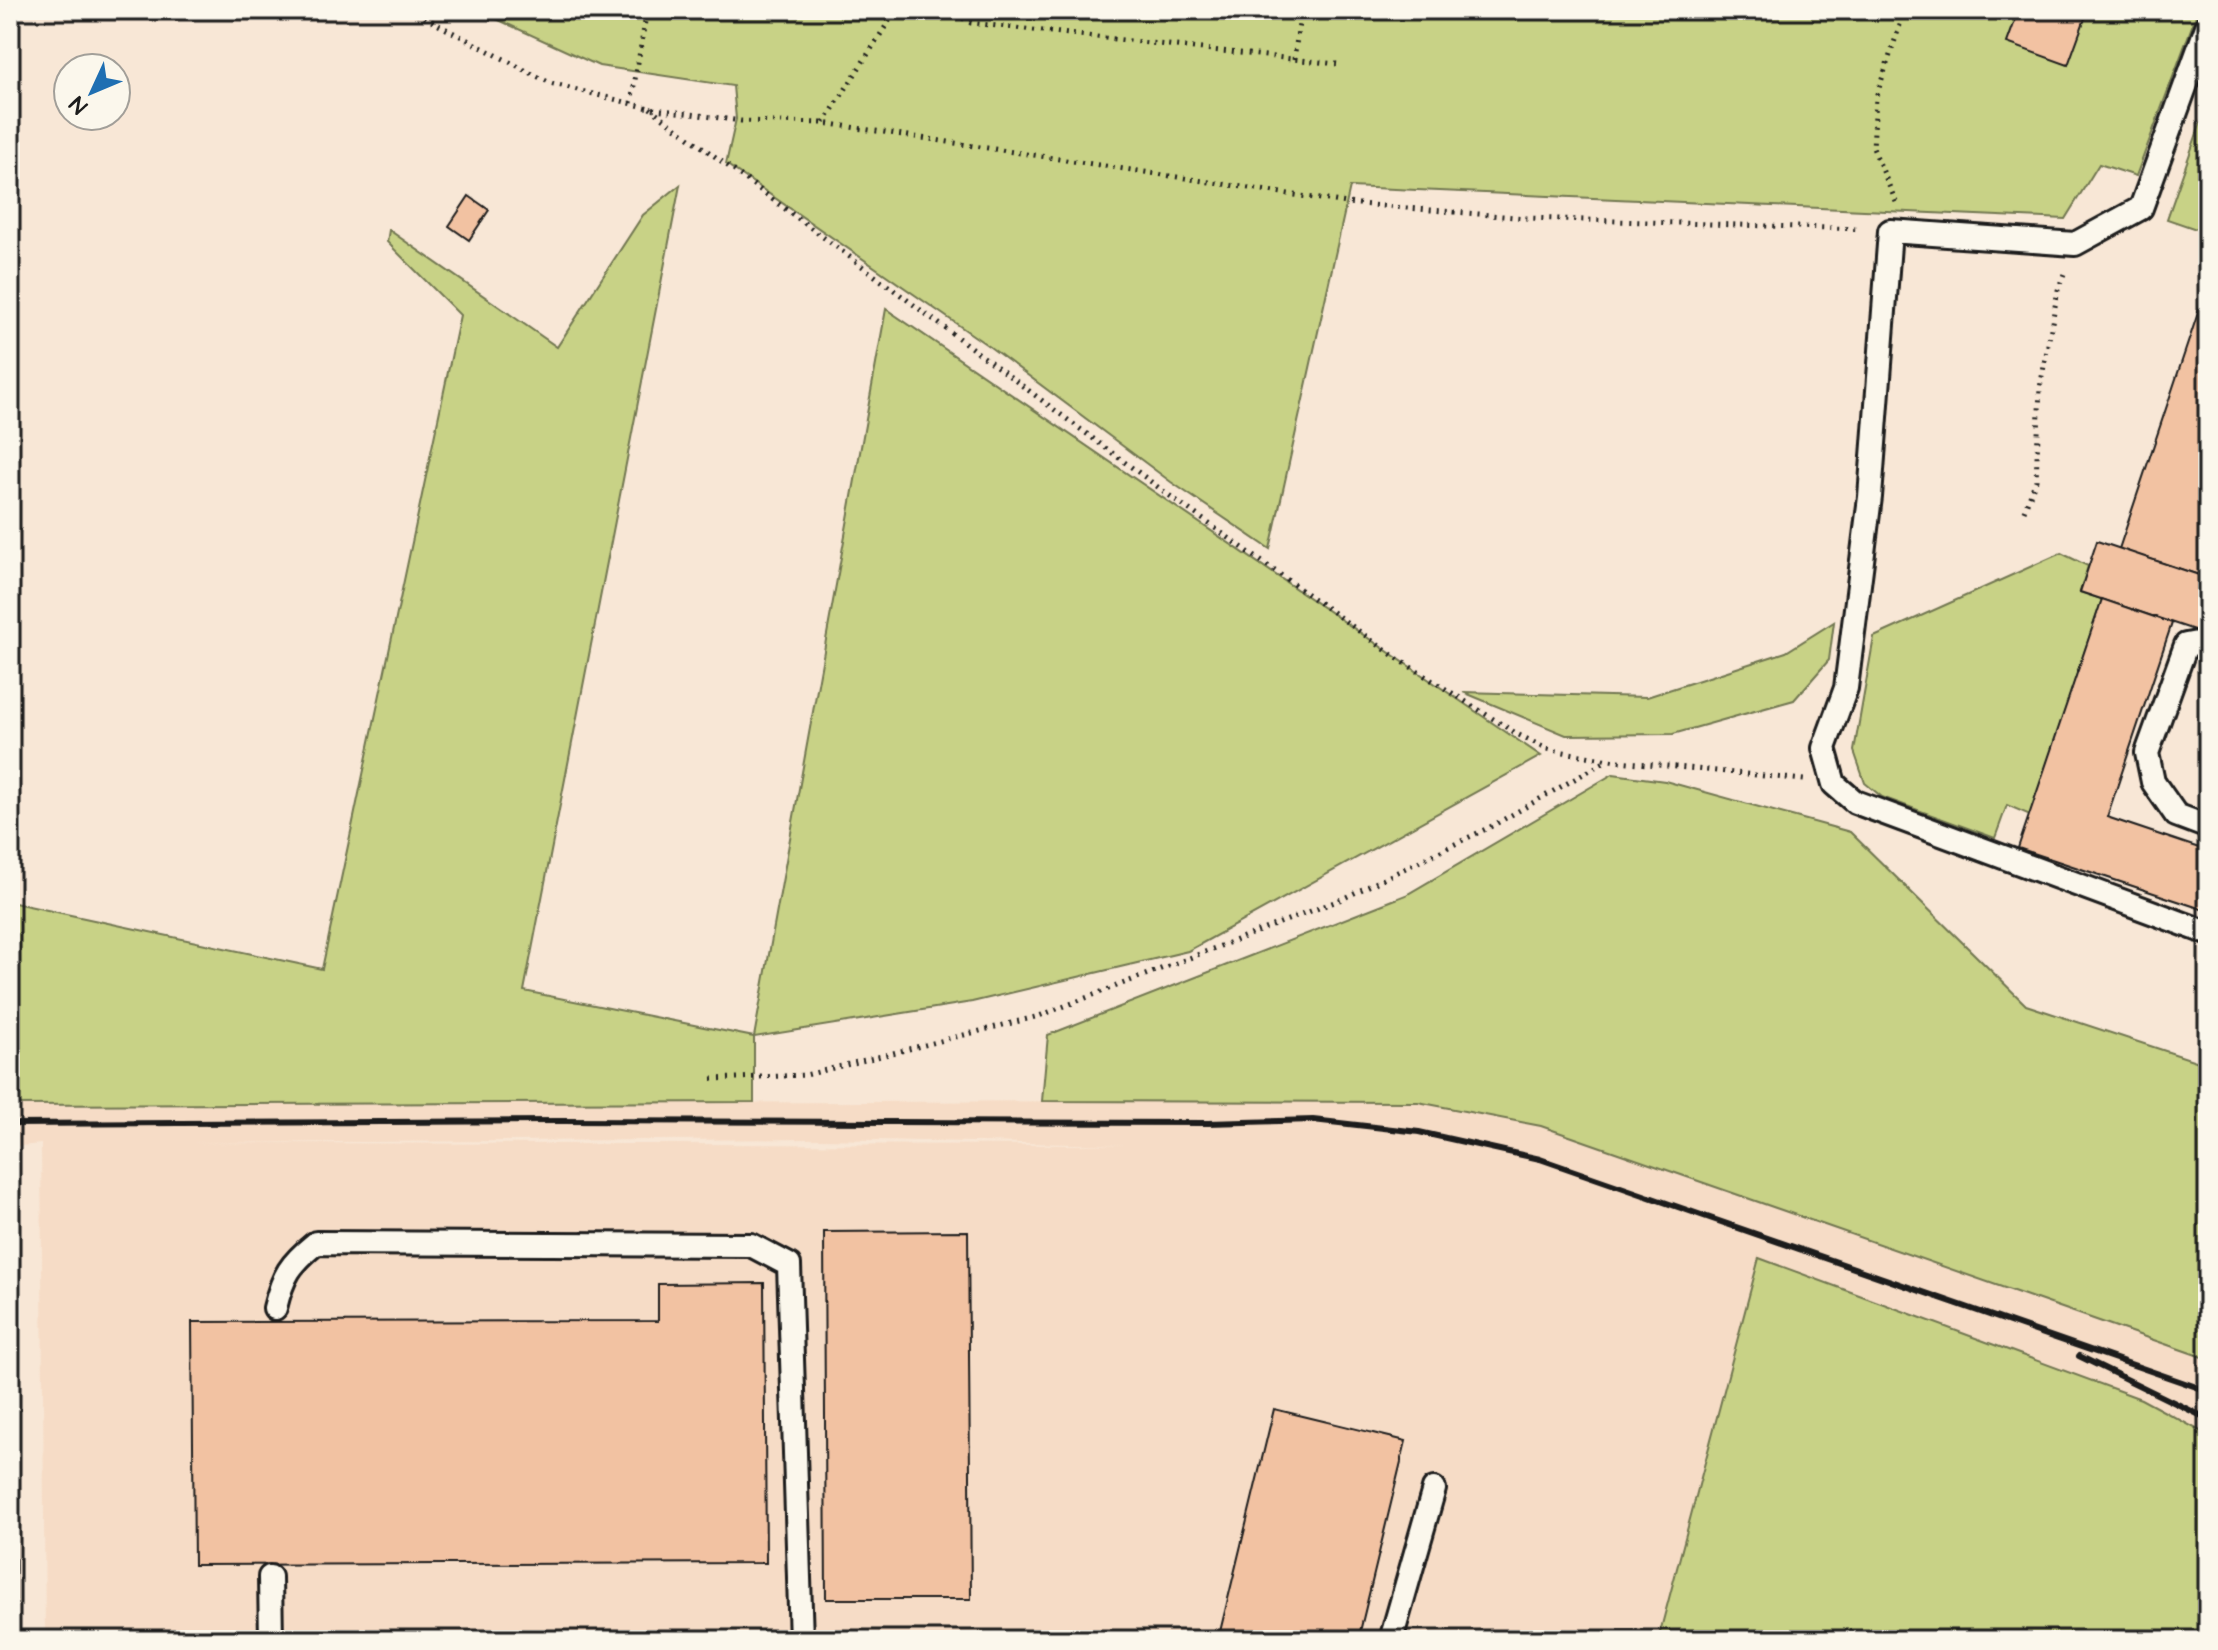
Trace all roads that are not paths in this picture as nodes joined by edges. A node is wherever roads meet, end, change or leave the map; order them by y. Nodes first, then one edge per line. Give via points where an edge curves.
1 (2208, 24) edge
2 (2208, 641) edge
3 (2208, 827) edge
4 (2208, 933) edge
5 (275, 1308) dead end
6 (1434, 1489) dead end
7 (270, 1577) dead end
8 (271, 1640) edge
9 (801, 1640) edge
10 (1391, 1640) edge

1 - 4 lane via 2141,208 2075,244 1900,231 1846,688 1824,748 1834,784 1855,802
2 - 3 lane via 2186,645 2147,753 2153,782 2176,815
5 - 9 lane via 281,1282 316,1243 751,1245 789,1265
6 - 10 lane
7 - 8 lane

